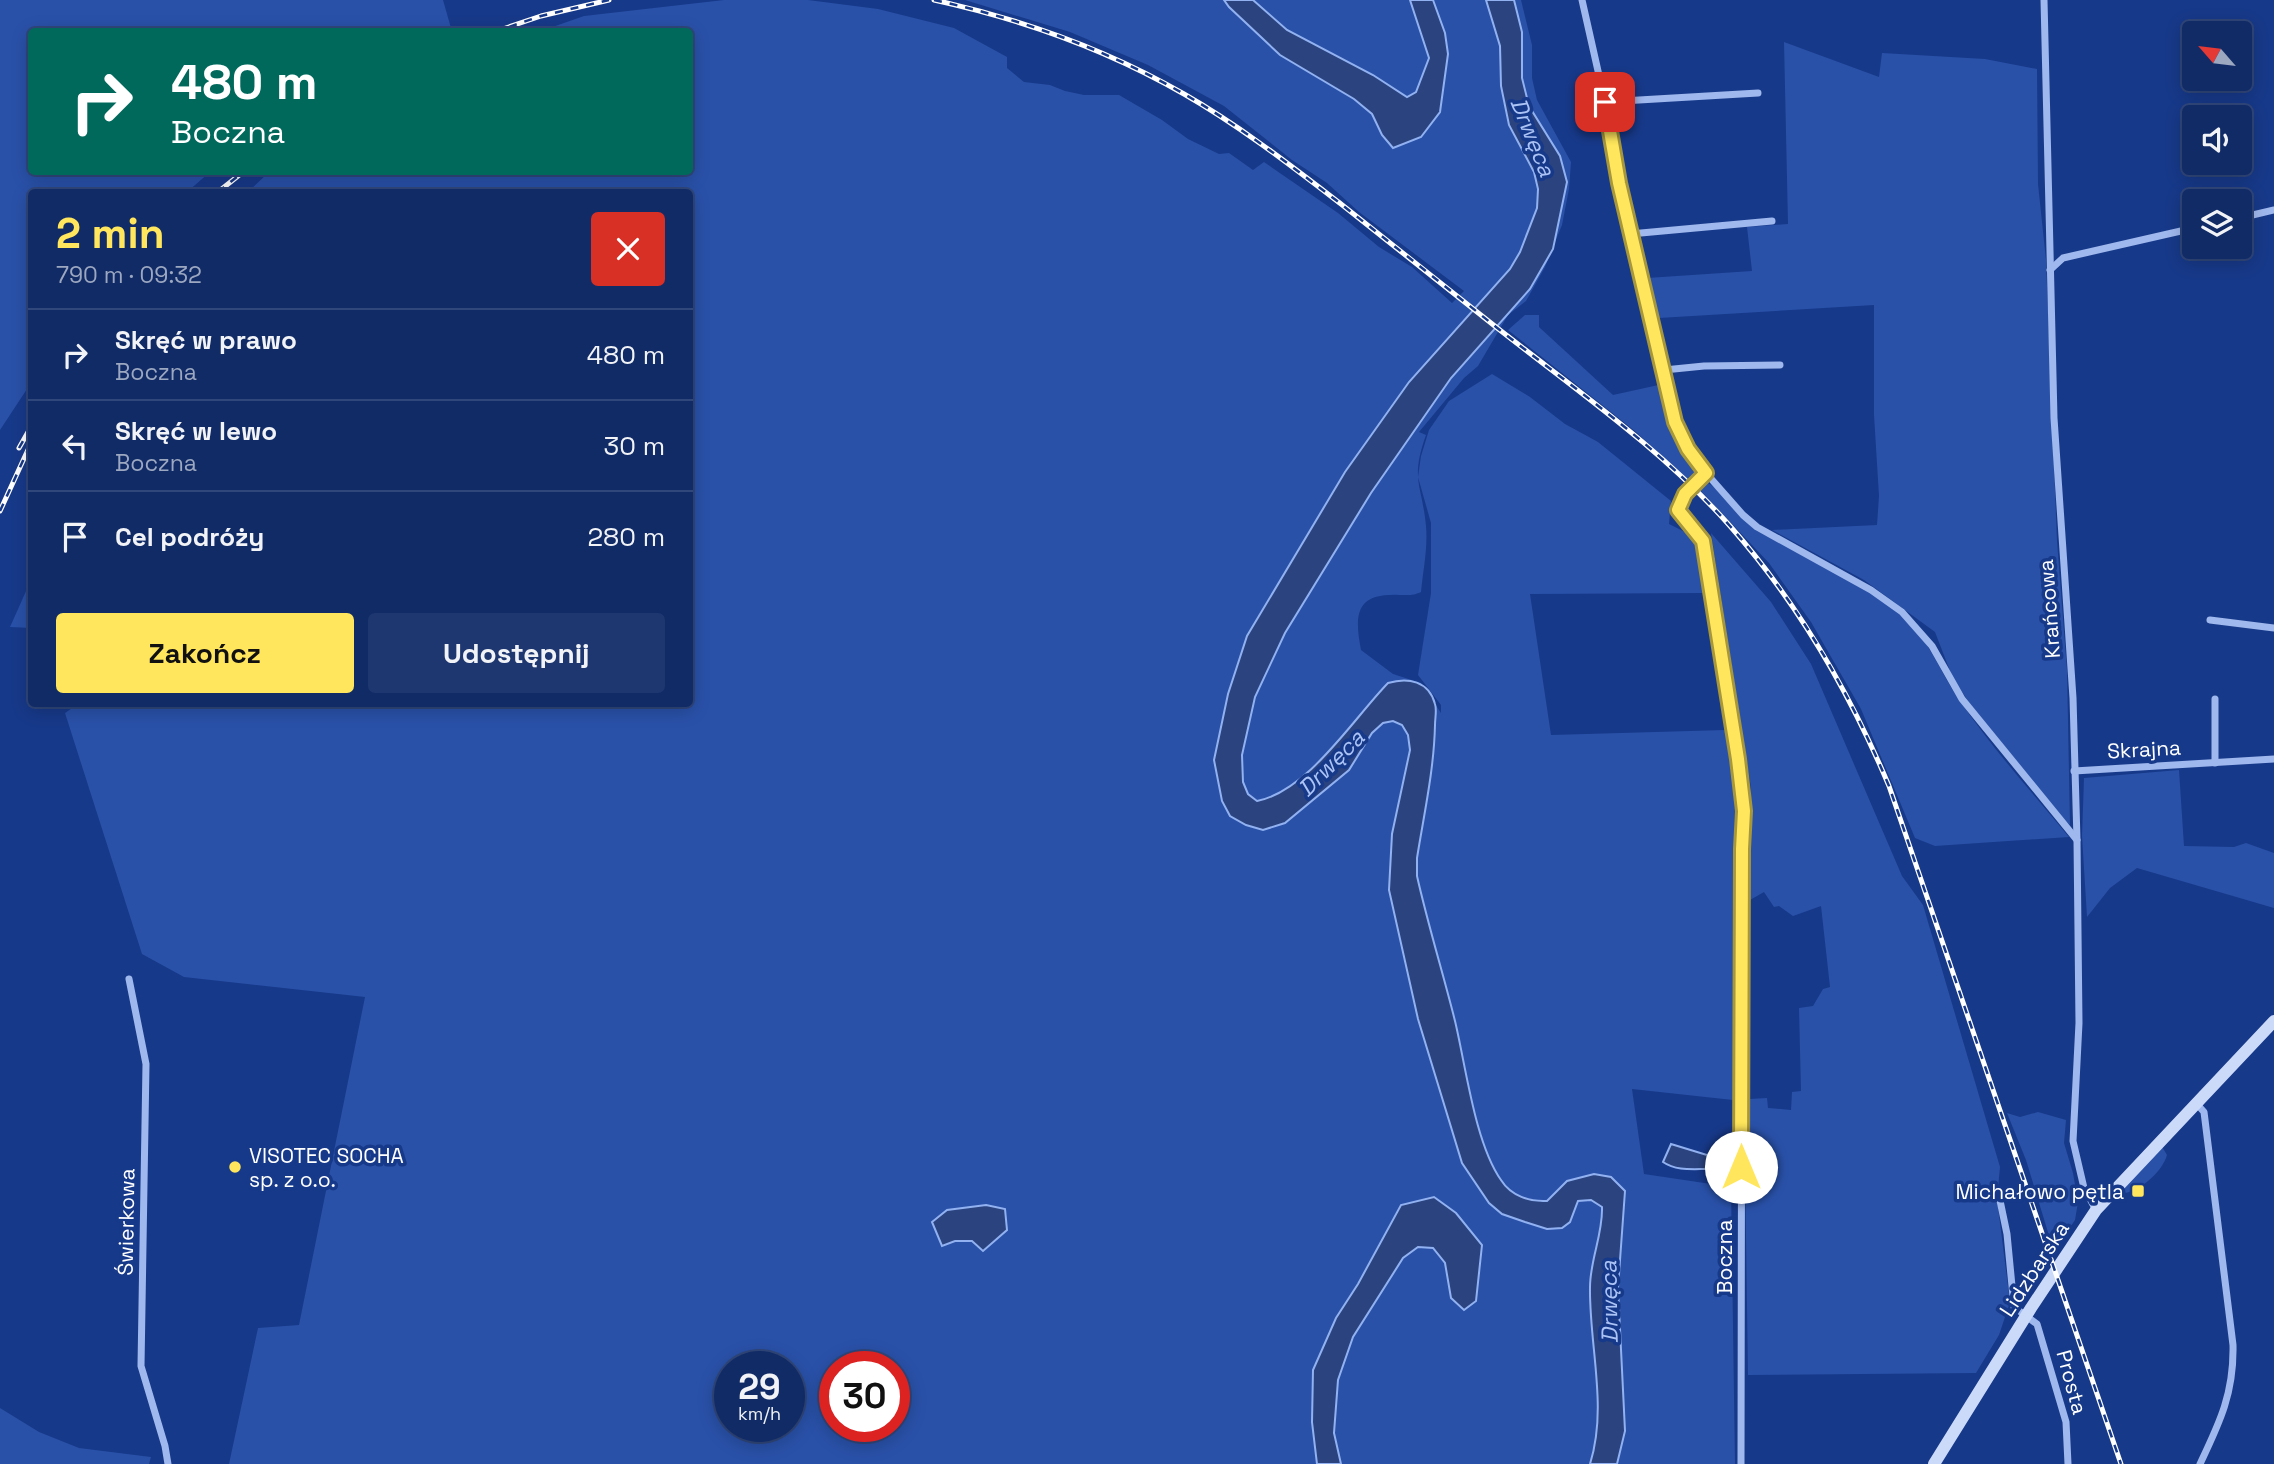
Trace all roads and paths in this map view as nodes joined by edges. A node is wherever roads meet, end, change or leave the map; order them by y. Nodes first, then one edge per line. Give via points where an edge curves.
1 (1582, 0) edge
2 (2044, 0) edge
3 (1758, 93) dead end
4 (1605, 102) junction
5 (2274, 211) edge
6 (2252, 216) edge
7 (1772, 221) dead end
8 (2182, 231) edge
9 (1630, 234) junction
10 (2050, 270) junction
11 (1780, 365) dead end
12 (1664, 370) junction
13 (1706, 473) junction
14 (2210, 620) dead end
15 (2274, 628) edge
16 (2215, 699) dead end
17 (2274, 759) edge
18 (2215, 763) junction
19 (2074, 771) junction
20 (2077, 840) junction
21 (129, 979) dead end
22 (2274, 1021) edge
23 (2196, 1103) junction
24 (1998, 1191) dead end
25 (2096, 1210) junction
26 (2028, 1312) junction
27 (168, 1464) edge
28 (1741, 1464) edge
29 (1934, 1464) edge
30 (2068, 1464) edge
31 (2200, 1464) edge

1 - 4 street
2 - 10 street, Krańcowa
3 - 4 street
4 - 9 street
5 - 6 street
7 - 9 street
8 - 10 street via 2063,258
9 - 12 street
10 - 19 street, Krańcowa
11 - 12 street
12 - 13 street via 1675,422
13 - 20 street via 1757,527 1902,612 1932,646 1962,699
13 - 28 street, Boczna via 1685,494 1678,510 1703,541 1744,811
14 - 15 street
16 - 18 street
17 - 18 street, Skrajna
18 - 19 street, Skrajna
19 - 20 street, Krańcowa
20 - 25 street, Krańcowa via 2079,1023 2073,1140 2084,1188
21 - 27 street, Świerkowa via 146,1064 141,1366
22 - 23 main road, Lidzbarska
23 - 25 main road, Lidzbarska
23 - 31 street via 2204,1112 2234,1363 2224,1416
24 - 26 street, Prosta via 2014,1307
25 - 26 main road, Lidzbarska
26 - 29 main road, Lidzbarska
26 - 30 street, Prosta via 2037,1324 2066,1422

